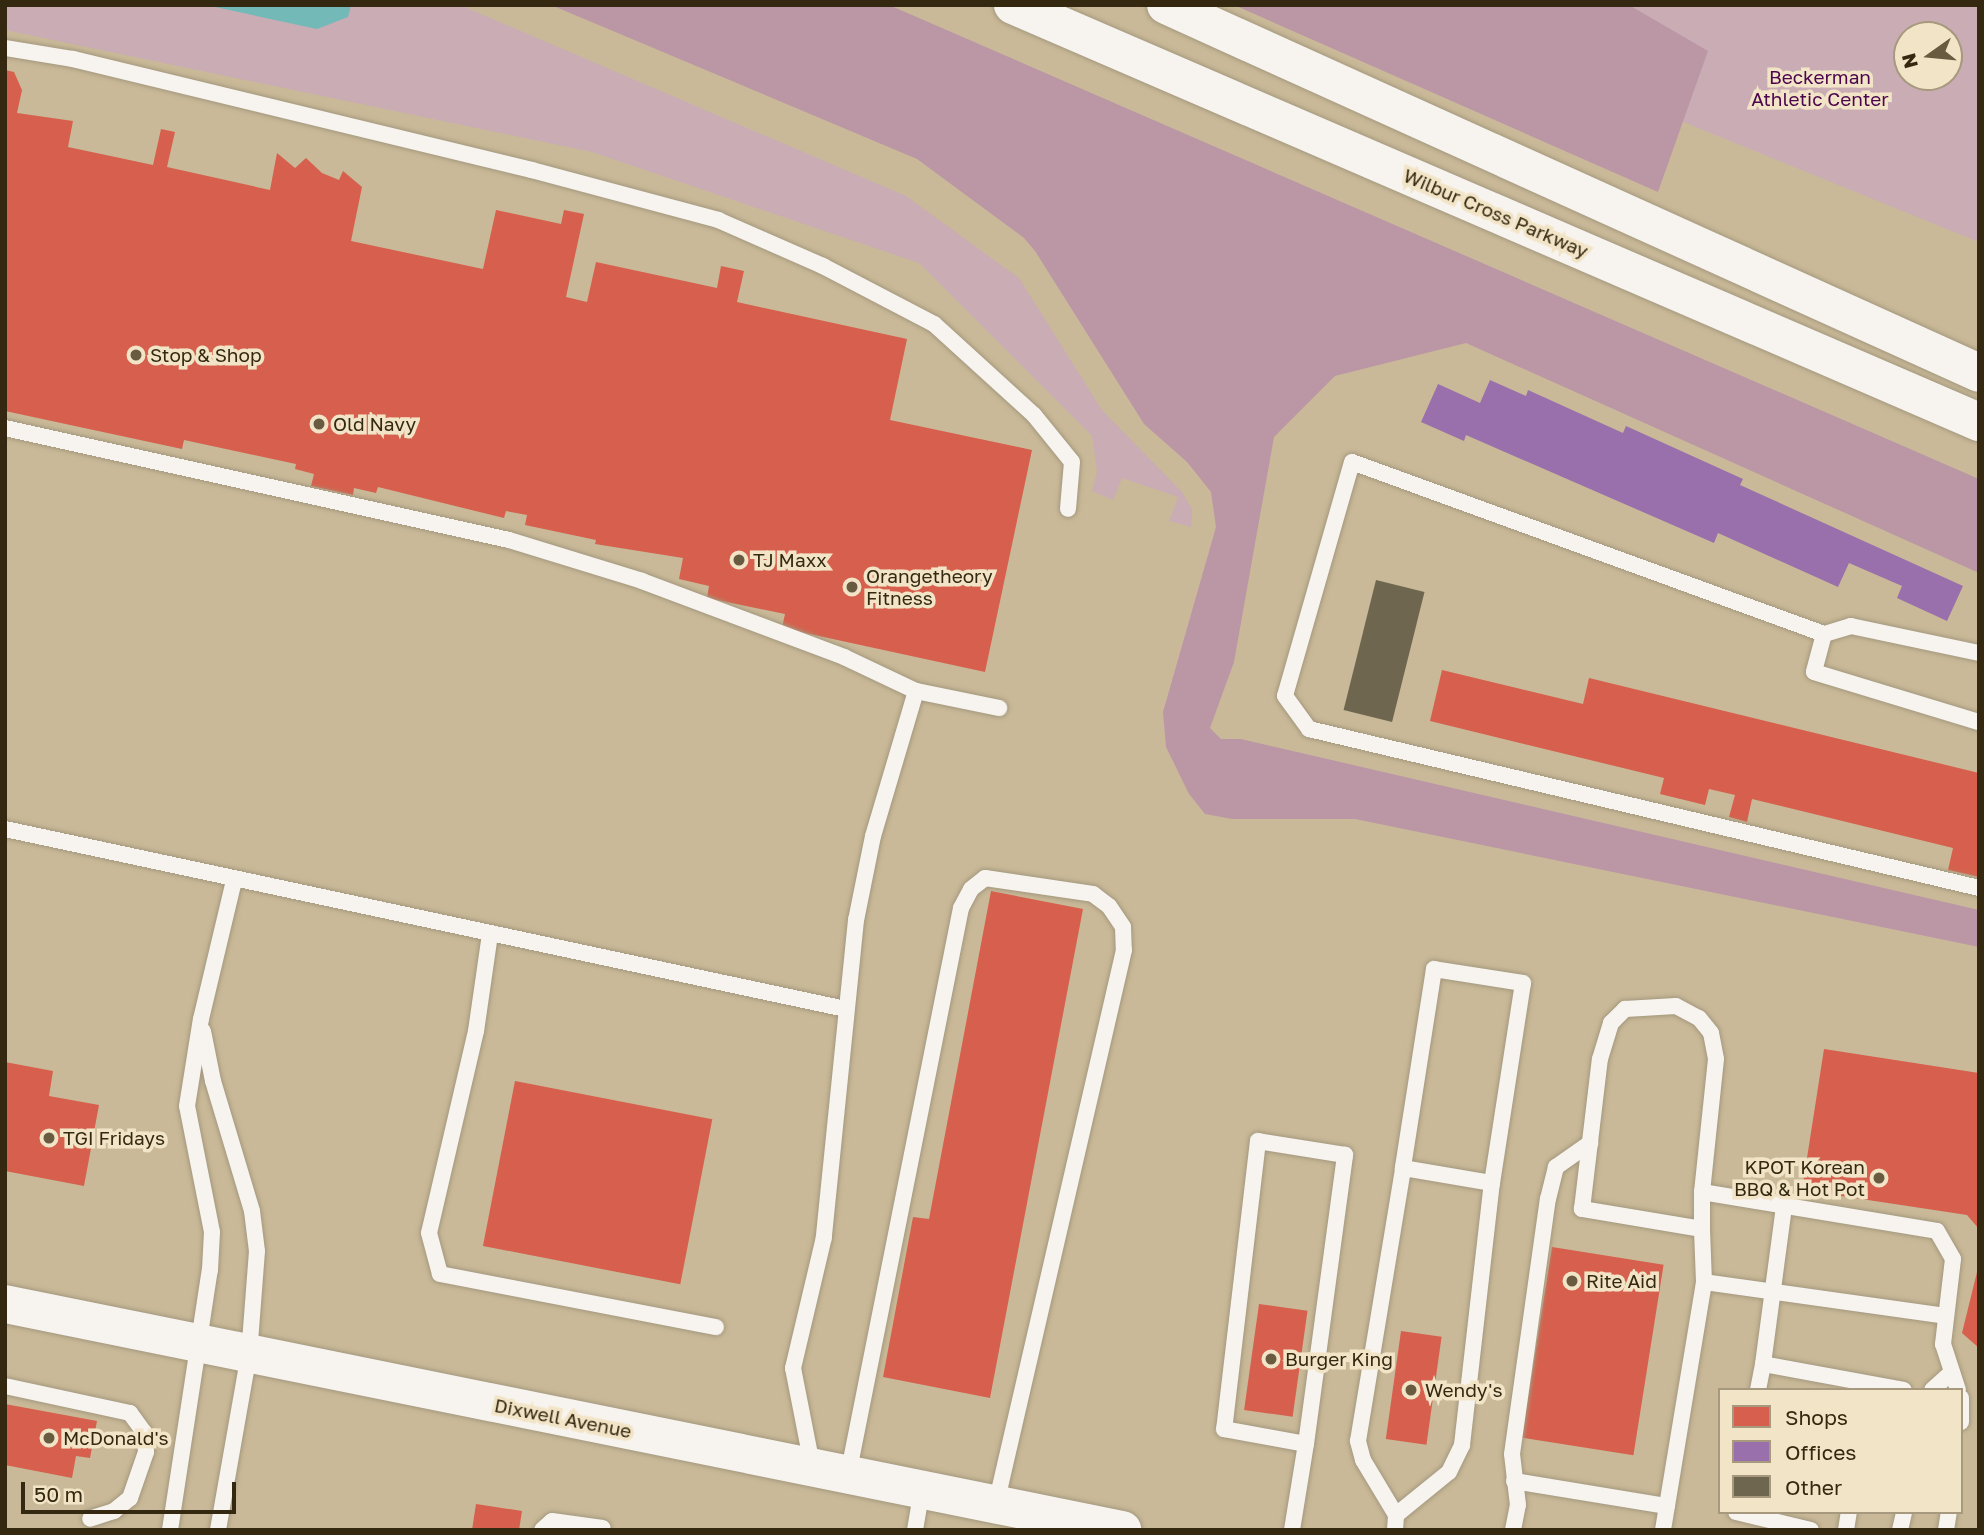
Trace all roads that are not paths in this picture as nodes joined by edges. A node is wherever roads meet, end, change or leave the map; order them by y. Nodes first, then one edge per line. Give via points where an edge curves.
1 (1013, 5) edge
2 (1166, 5) edge
3 (5, 48) edge
4 (1979, 373) edge
5 (1979, 422) edge
6 (5, 428) edge
7 (1068, 509) dead end
8 (1824, 634) junction
9 (1979, 653) edge
10 (916, 691) junction
11 (999, 708) dead end
12 (1979, 722) edge
13 (5, 829) edge
14 (234, 881) junction
15 (1979, 888) edge
16 (489, 934) junction
17 (845, 1009) junction
18 (201, 1020) junction
19 (1590, 1143) junction
20 (1404, 1168) junction
21 (1492, 1183) junction
22 (1702, 1192) junction
23 (1784, 1206) junction
24 (1702, 1229) junction
25 (1704, 1282) junction
26 (1772, 1290) junction
27 (5, 1304) edge
28 (1945, 1316) junction
29 (716, 1327) dead end
30 (199, 1343) junction
31 (249, 1354) junction
32 (1762, 1364) junction
33 (1951, 1374) junction
34 (5, 1386) edge
35 (1870, 1387) edge
36 (1758, 1388) edge
37 (1934, 1388) edge
38 (1957, 1388) edge
39 (1306, 1444) junction
40 (830, 1472) junction
41 (1514, 1481) junction
42 (922, 1489) junction
43 (996, 1504) junction
44 (1667, 1506) junction
45 (1744, 1514) edge
46 (90, 1519) dead end
47 (1395, 1522) edge
48 (603, 1528) dead end
49 (170, 1530) edge
50 (218, 1530) edge
51 (542, 1530) edge
52 (915, 1530) edge
53 (1122, 1530) edge
54 (1292, 1530) edge
55 (1513, 1530) edge
56 (1663, 1530) edge
57 (1811, 1530) edge

1 - 5 main road, Wilbur Cross Parkway
2 - 4 main road
3 - 7 lane via 73,59 545,173 718,220 823,266 934,324 1034,415 1072,462
6 - 10 lane via 509,540 642,581 844,657
8 - 9 lane via 1851,626
8 - 12 lane via 1814,672
8 - 15 lane via 1352,462 1285,696 1309,729
10 - 11 lane
10 - 17 lane via 873,836
13 - 14 lane
14 - 16 lane
14 - 18 lane
16 - 17 lane
16 - 29 lane via 476,1031 429,1233 440,1274
17 - 40 lane via 824,1237 793,1368
18 - 30 lane via 187,1106 212,1232
18 - 31 lane via 213,1081 251,1211 257,1251
19 - 22 lane via 1600,1059 1611,1023 1625,1009 1676,1006 1699,1018 1711,1033 1716,1059
19 - 24 lane via 1582,1209
19 - 41 lane via 1556,1167 1548,1199 1514,1441
20 - 21 lane
20 - 21 lane via 1434,969 1523,982
20 - 47 lane via 1359,1441 1363,1460
21 - 47 lane via 1462,1445 1449,1472
22 - 23 lane
22 - 24 lane
23 - 26 lane
23 - 28 lane via 1937,1231 1953,1259
24 - 25 lane
25 - 26 lane
25 - 44 lane
26 - 28 lane
26 - 32 lane
27 - 30 main road, Dixwell Avenue
28 - 33 lane via 1943,1344
30 - 31 main road, Dixwell Avenue
30 - 49 lane
31 - 40 main road, Dixwell Avenue
31 - 50 lane
32 - 35 lane
32 - 36 lane
33 - 37 lane
33 - 38 lane
34 - 46 lane via 130,1413 144,1432 146,1452 130,1498 114,1511
39 - 39 lane via 1345,1154 1258,1141 1224,1429
39 - 54 lane
40 - 42 main road, Dixwell Avenue
40 - 43 lane via 961,908 985,878 1093,894 1110,906 1123,927 1124,950
41 - 44 lane
41 - 55 lane via 1518,1505
42 - 43 main road, Dixwell Avenue
42 - 52 lane
43 - 53 main road, Dixwell Avenue
44 - 56 lane
45 - 57 lane
48 - 51 lane via 552,1521

